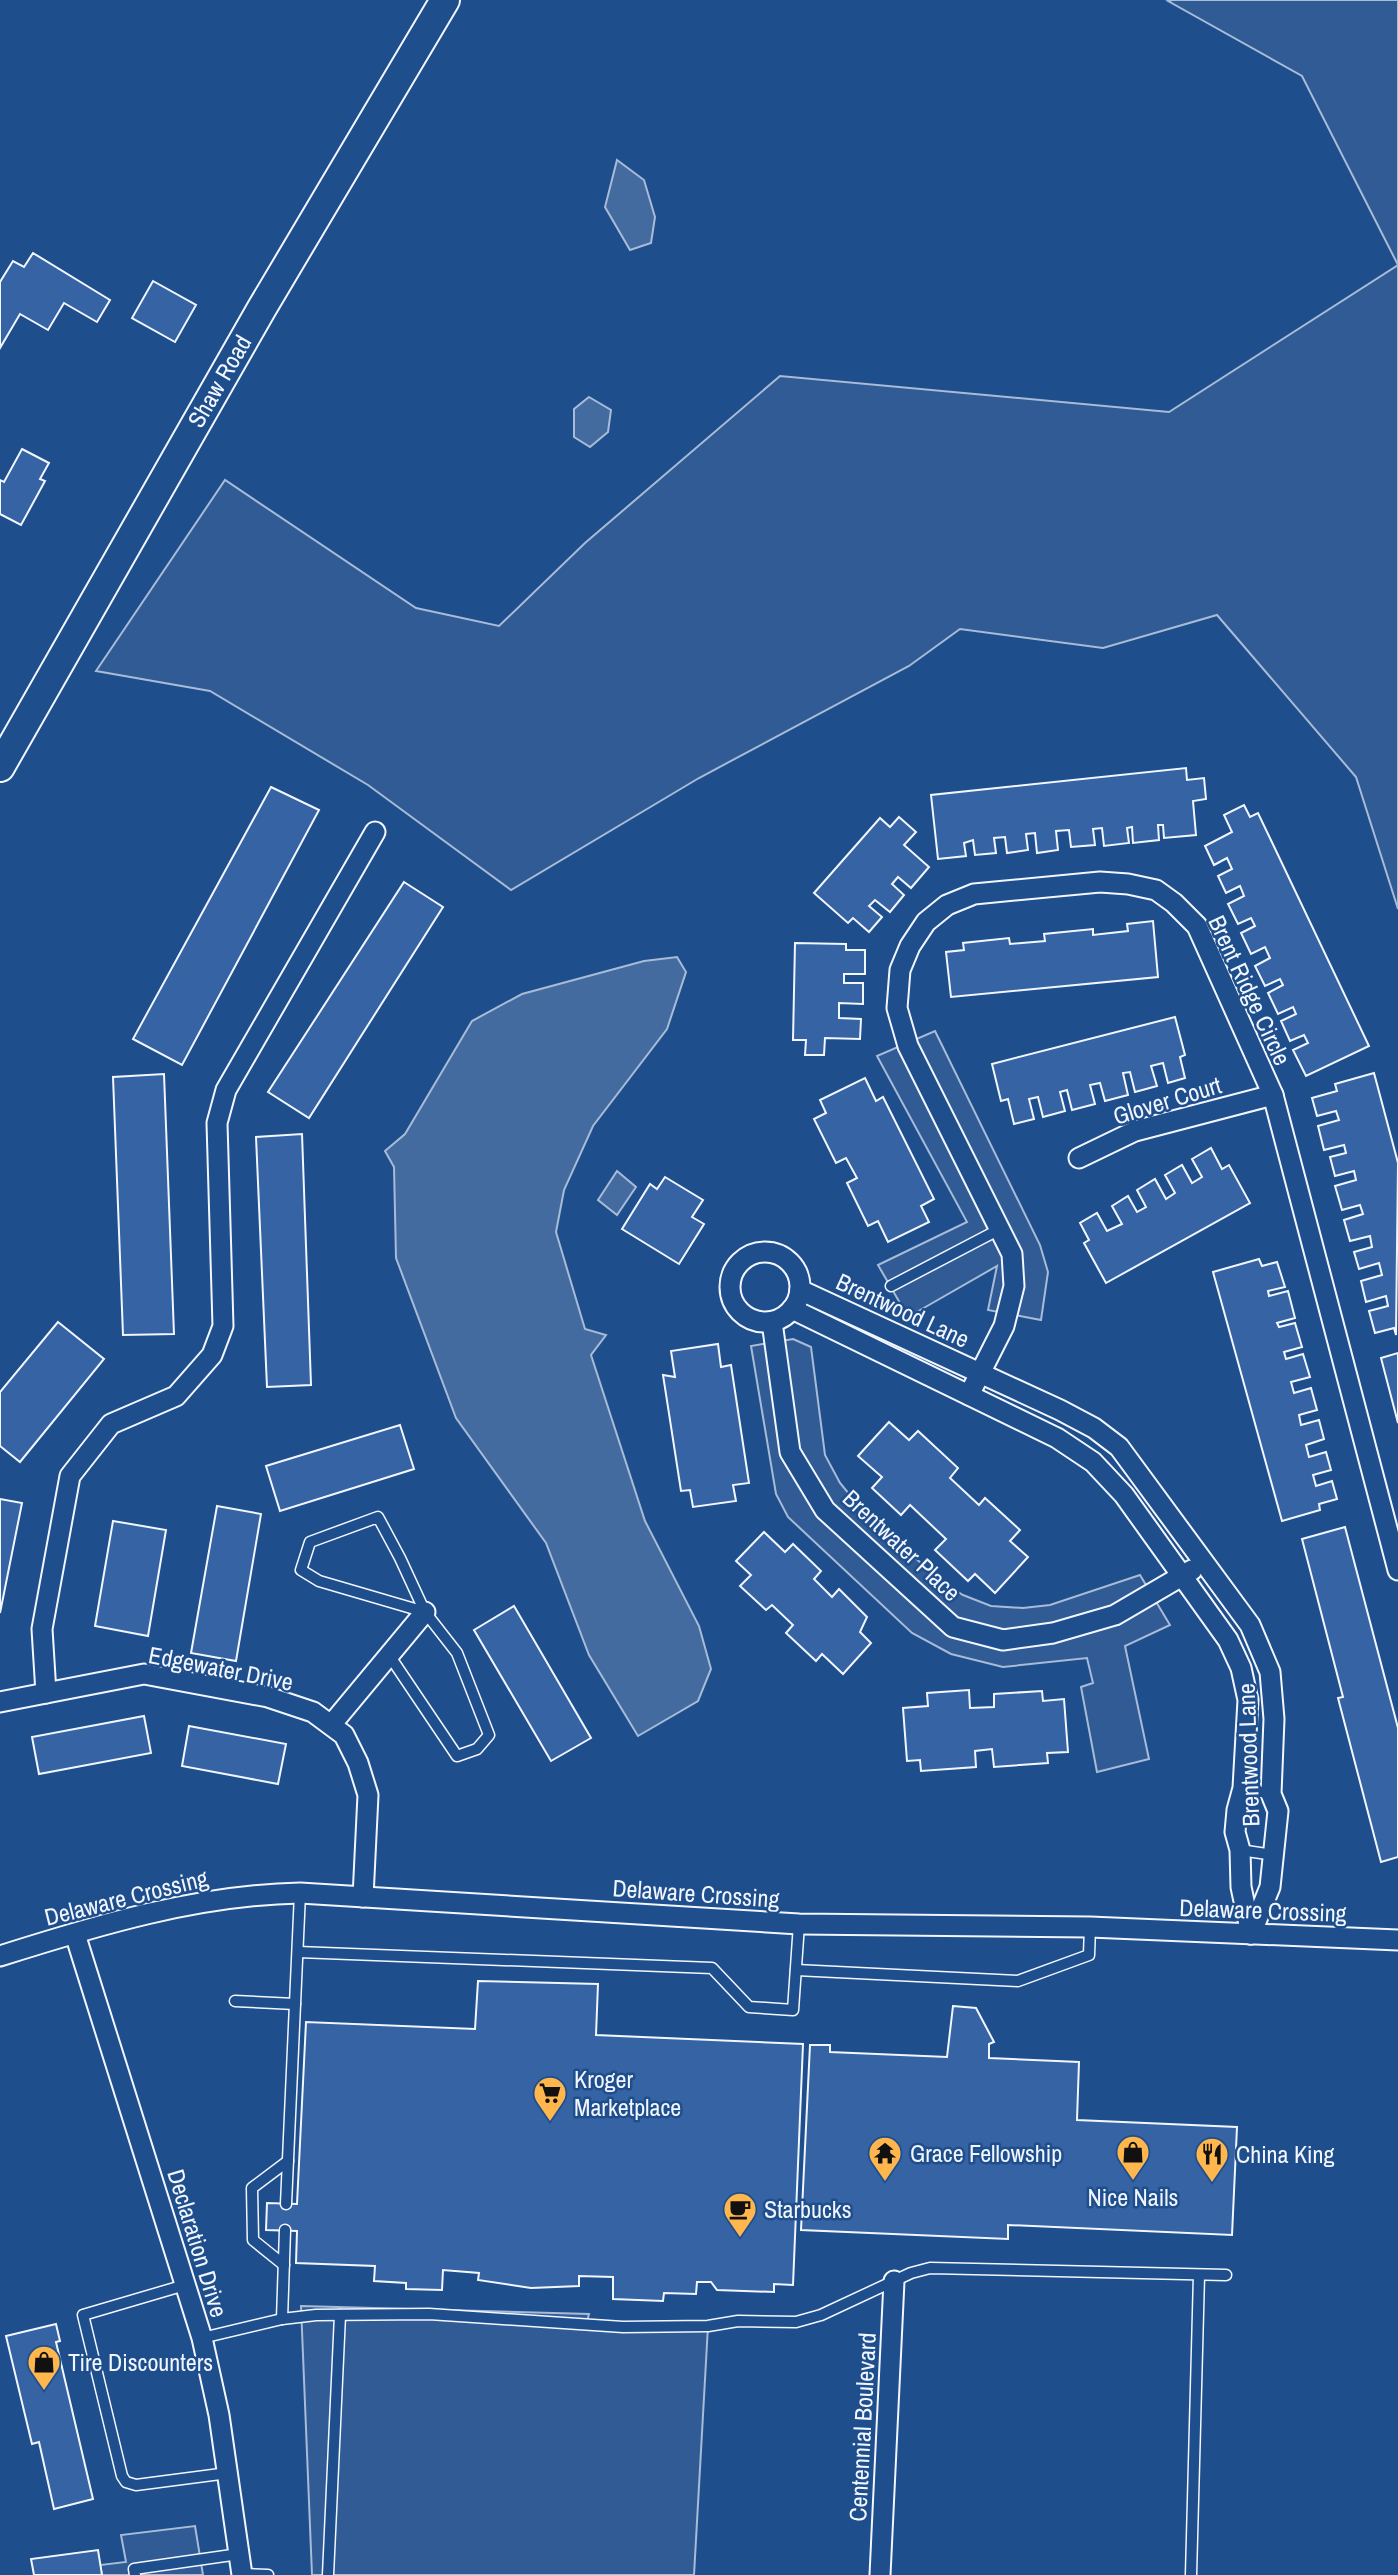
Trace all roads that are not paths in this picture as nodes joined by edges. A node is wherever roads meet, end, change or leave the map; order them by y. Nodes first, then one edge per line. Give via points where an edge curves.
1 (445, 0) edge
2 (0, 767) edge
3 (375, 832) dead end
4 (1273, 1095) junction
5 (1079, 1158) dead end
6 (1000, 1229) junction
7 (891, 1286) dead end
8 (800, 1290) junction
9 (792, 1309) junction
10 (772, 1322) junction
11 (981, 1373) junction
12 (969, 1395) junction
13 (1203, 1560) junction
14 (1398, 1570) edge
15 (1184, 1577) junction
16 (425, 1612) junction
17 (389, 1655) junction
18 (46, 1693) junction
19 (0, 1702) edge
20 (331, 1725) junction
21 (1243, 1788) junction
22 (1272, 1794) junction
23 (1240, 1850) junction
24 (1274, 1855) junction
25 (300, 1893) junction
26 (363, 1897) junction
27 (799, 1924) junction
28 (1090, 1927) junction
29 (75, 1934) junction
30 (1251, 1934) junction
31 (1398, 1940) edge
32 (298, 1952) junction
33 (0, 1956) edge
34 (796, 1970) junction
35 (235, 2001) dead end
36 (295, 2004) junction
37 (288, 2161) junction
38 (286, 2204) dead end
39 (285, 2230) dead end
40 (285, 2264) junction
41 (1199, 2275) junction
42 (1226, 2275) dead end
43 (894, 2281) junction
44 (185, 2285) junction
45 (340, 2315) junction
46 (282, 2319) junction
47 (202, 2338) junction
48 (228, 2473) junction
49 (239, 2554) junction
50 (242, 2574) edge
51 (135, 2575) edge
52 (268, 2575) edge
53 (327, 2575) edge
54 (880, 2575) edge
55 (1191, 2575) edge

1 - 2 main road, Shaw Road via 235,354
3 - 18 street via 226,1090 217,1123 223,1326 212,1355 176,1396 111,1424 70,1476 42,1629
4 - 5 street, Glover Court via 1135,1131
4 - 6 street, Brent Ridge Circle via 1197,926 1156,890 1100,882 974,894 947,905 926,922 909,946 900,971 897,1008 908,1046
4 - 14 street, Brent Ridge Circle
6 - 7 lane
6 - 11 street, Brent Ridge Circle via 1012,1254 1014,1286 1004,1326
8 - 9 street
8 - 10 street via 793,1267 785,1259 766,1252 743,1260 731,1278 733,1302 748,1318
8 - 11 street, Brentwood Lane
9 - 10 street
9 - 12 street, Brentwood Lane
10 - 15 street, Brentwater Place via 790,1452 825,1510 953,1627 1003,1640 1053,1633 1115,1615
11 - 12 street, Brent Ridge Circle
11 - 13 street, Brentwood Lane via 1094,1428 1119,1447
12 - 15 street, Brentwood Lane via 1057,1438 1093,1462
13 - 15 street, Brentwater Place
13 - 22 street, Brentwood Lane via 1250,1625 1270,1672
15 - 21 street, Brentwood Lane via 1228,1640 1241,1668 1248,1700
16 - 16 lane via 378,1517 310,1542 301,1570 319,1581
16 - 17 street
16 - 17 lane via 457,1653 489,1735 477,1749 457,1756
17 - 20 street
18 - 19 street, Edgewater Drive
18 - 20 street, Edgewater Drive via 144,1674 268,1697 313,1712
20 - 26 street, Edgewater Drive via 344,1734 368,1795
21 - 22 lane
21 - 23 street, Brentwood Lane via 1235,1832
22 - 24 street, Brentwood Lane via 1278,1811
23 - 24 lane
23 - 30 street, Brentwood Lane via 1241,1887
24 - 30 street, Brentwood Lane via 1270,1887
25 - 26 street, Delaware Crossing
25 - 29 street, Delaware Crossing via 229,1897 167,1908
25 - 32 lane
26 - 27 street, Delaware Crossing
27 - 28 street, Delaware Crossing
27 - 34 lane
28 - 30 street, Delaware Crossing
28 - 34 lane via 1089,1955 1018,1981
29 - 33 street, Delaware Crossing
29 - 44 street, Declaration Drive
30 - 31 street, Delaware Crossing
32 - 34 lane via 712,1968 749,2007 793,2010
32 - 36 lane
35 - 36 lane
36 - 37 lane
37 - 38 lane
37 - 40 lane via 252,2188 253,2240
39 - 40 lane
40 - 46 lane
41 - 42 lane
41 - 43 lane via 930,2268
41 - 55 lane
43 - 45 lane via 796,2322 623,2327 429,2315
43 - 54 street, Centennial Boulevard
44 - 47 street, Declaration Drive
44 - 48 lane via 83,2315 126,2483
45 - 46 lane
45 - 53 lane
46 - 47 lane
47 - 48 street, Declaration Drive
48 - 49 street, Declaration Drive
49 - 50 street, Declaration Drive
49 - 51 lane via 134,2569
50 - 52 lane

